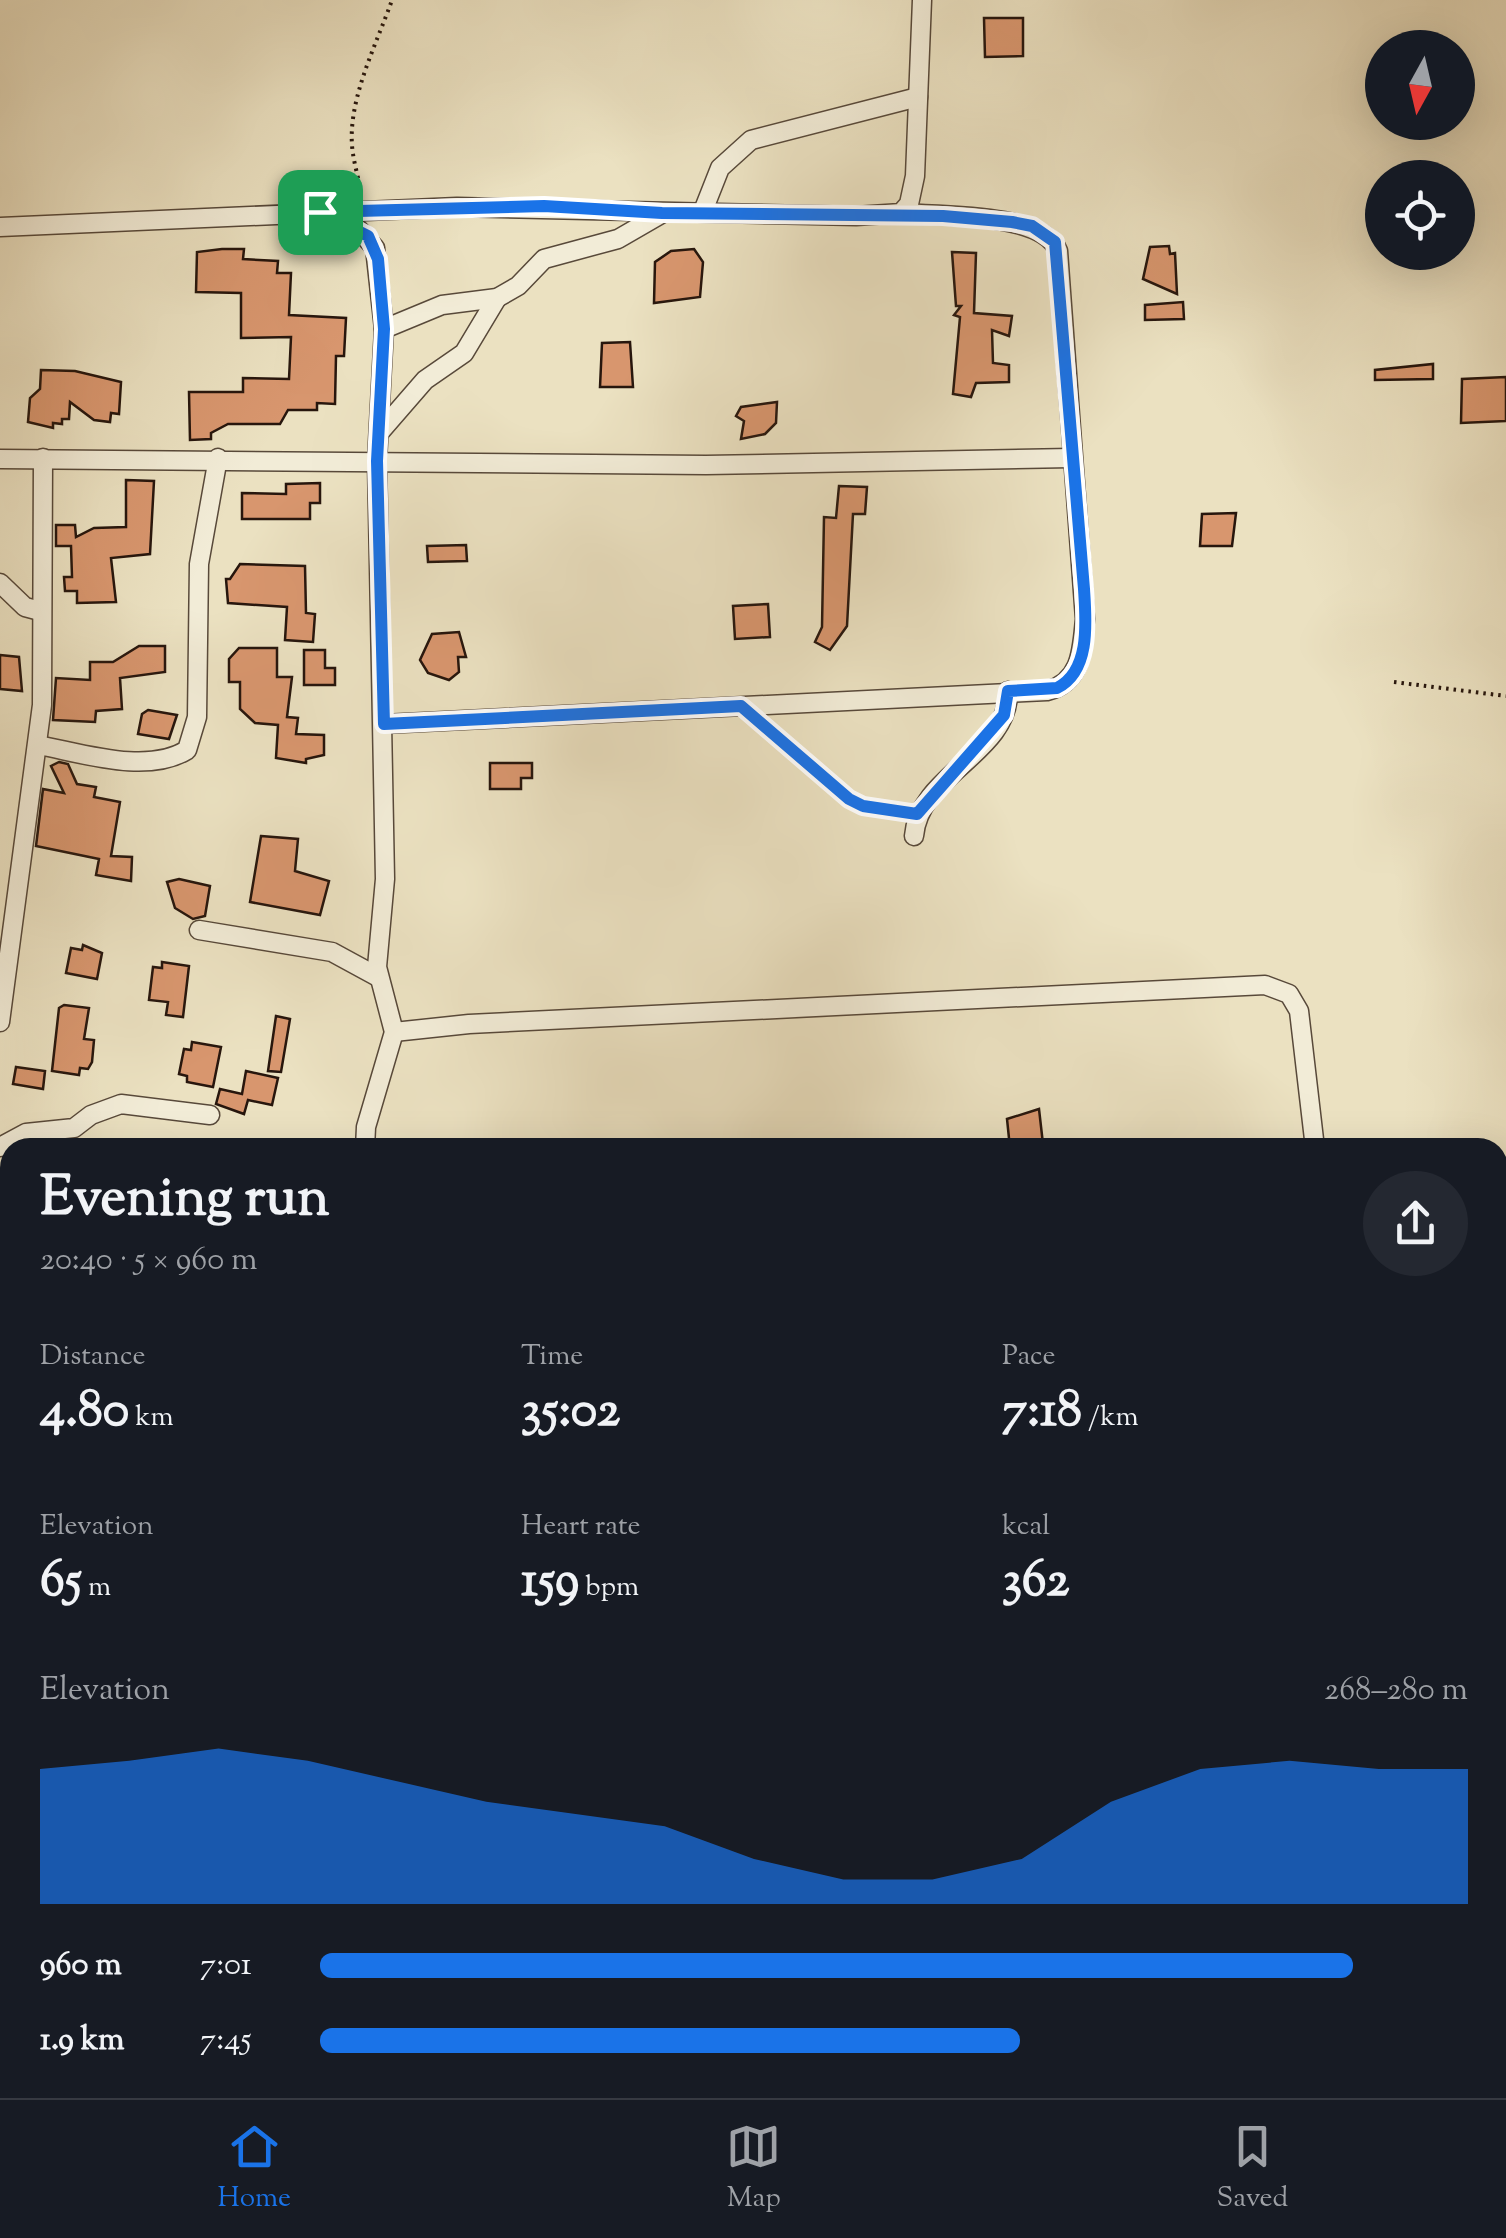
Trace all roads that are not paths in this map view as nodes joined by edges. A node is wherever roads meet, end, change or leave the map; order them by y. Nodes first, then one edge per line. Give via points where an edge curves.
1 (922, 0) edge
2 (918, 97) junction
3 (703, 210) junction
4 (320, 212) junction
5 (662, 213) junction
6 (901, 213) junction
7 (0, 226) edge
8 (497, 298) junction
9 (384, 329) junction
10 (379, 433) junction
11 (44, 458) junction
12 (218, 458) junction
13 (1071, 458) junction
14 (0, 459) edge
15 (377, 461) junction
16 (0, 583) edge
17 (40, 611) junction
18 (1008, 691) junction
19 (384, 724) junction
20 (38, 746) junction
21 (914, 836) dead end
22 (200, 930) dead end
23 (378, 976) junction
24 (0, 1022) edge
25 (394, 1032) junction
26 (210, 1115) dead end
27 (16, 1138) edge
28 (365, 1138) edge
29 (1315, 1138) edge

1 - 2 street
2 - 3 street via 751,140 720,168
2 - 6 street via 914,176
3 - 5 street
3 - 6 street
4 - 5 street via 544,206
4 - 7 street
4 - 9 street via 359,230 375,248
5 - 8 street via 618,239 544,258
6 - 13 street via 1012,222 1055,242
8 - 9 street via 442,305
8 - 10 street via 464,353 425,380
9 - 10 street
10 - 15 street
11 - 12 street
11 - 14 street
11 - 17 street
12 - 15 street
12 - 20 street via 199,564 197,716 187,750 148,761
13 - 15 street via 706,465
13 - 18 street via 1086,619 1078,665 1057,688
15 - 19 street
16 - 17 street via 25,607
17 - 20 street
18 - 19 street
18 - 21 street via 1004,715 917,814
19 - 23 street
20 - 24 street
22 - 23 street via 332,952
23 - 25 street
25 - 28 street
25 - 29 street via 1265,985 1289,994 1299,1010
26 - 27 street via 121,1104 74,1128

